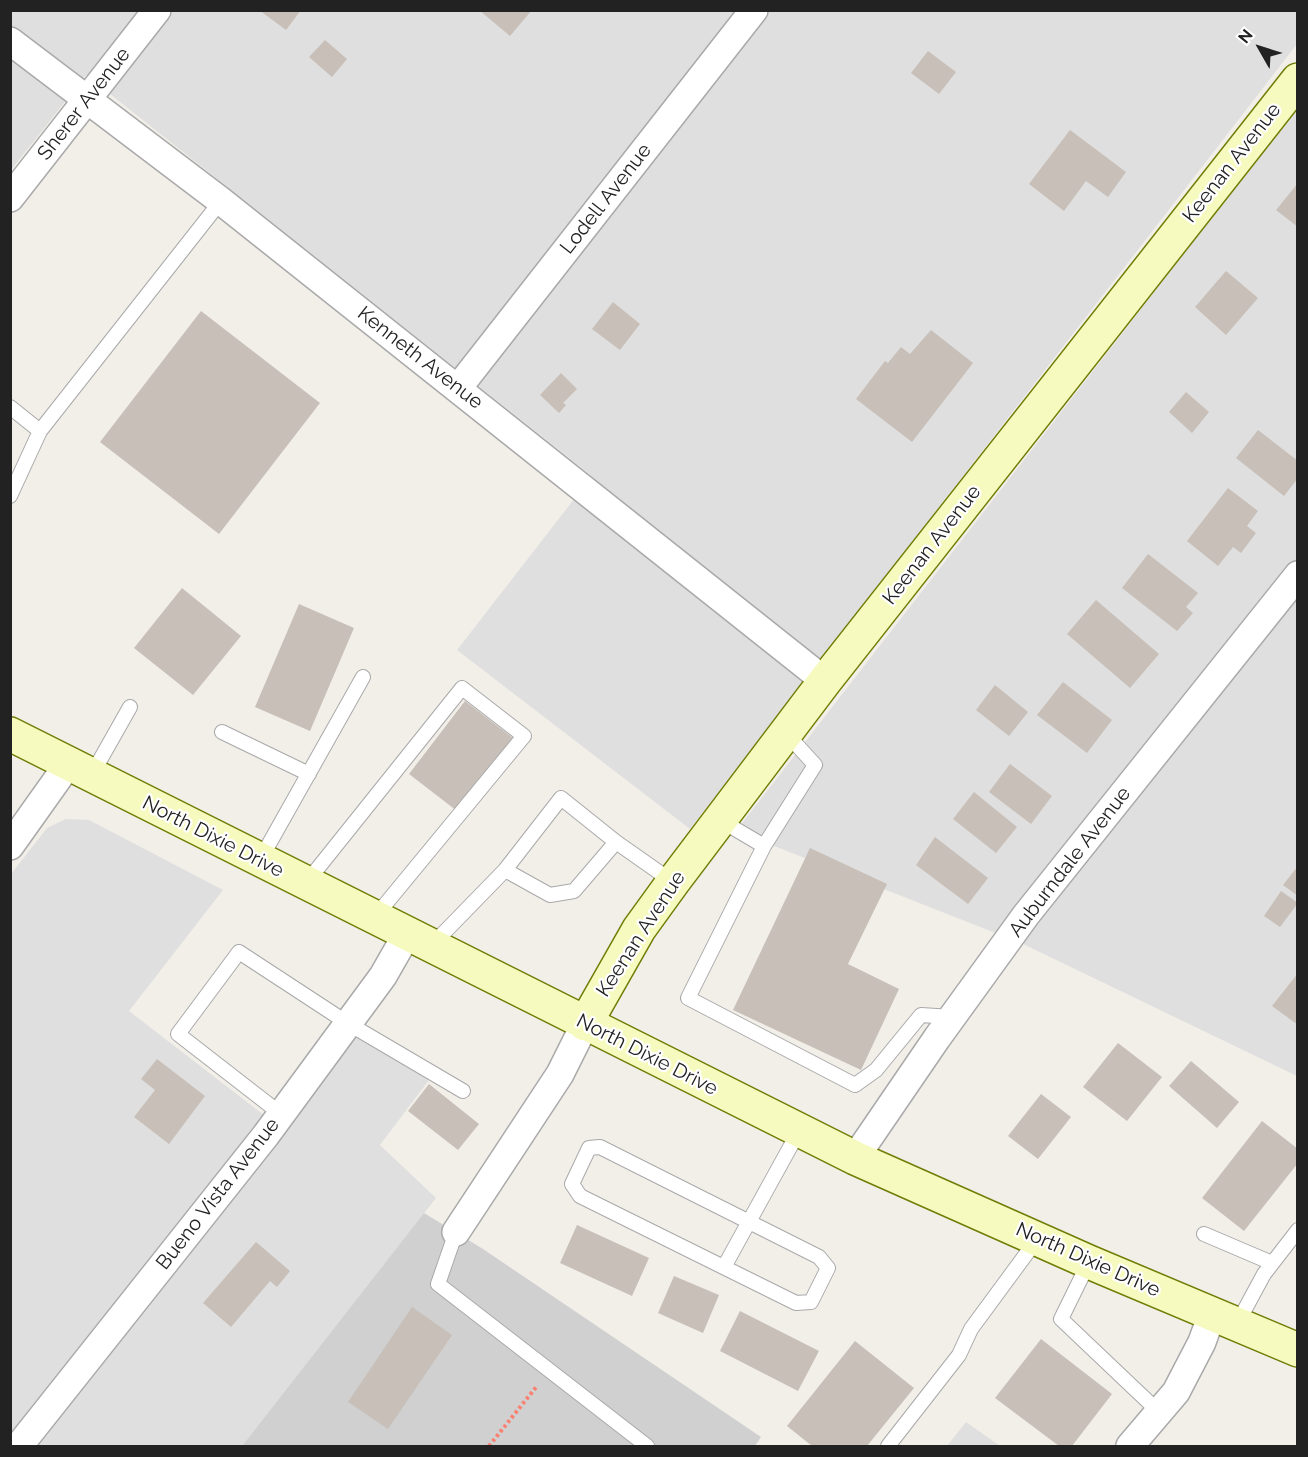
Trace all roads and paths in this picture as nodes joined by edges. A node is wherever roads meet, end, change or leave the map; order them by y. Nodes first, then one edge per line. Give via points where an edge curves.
1 (157, 10) edge
2 (754, 10) edge
3 (10, 41) edge
4 (1298, 80) edge
5 (89, 99) junction
6 (10, 198) edge
7 (221, 201) junction
8 (458, 388) junction
9 (10, 407) edge
10 (40, 431) junction
11 (10, 496) edge
12 (1298, 575) edge
13 (363, 677) dead end
14 (825, 681) junction
15 (130, 707) dead end
16 (222, 732) dead end
17 (785, 733) junction
18 (10, 734) edge
19 (80, 770) junction
20 (309, 774) junction
21 (720, 820) junction
22 (616, 842) junction
23 (10, 846) edge
24 (764, 846) junction
25 (260, 860) junction
26 (505, 870) junction
27 (673, 882) junction
28 (306, 883) junction
29 (374, 918) junction
30 (419, 940) junction
31 (952, 1017) junction
32 (349, 1024) junction
33 (585, 1024) junction
34 (463, 1091) dead end
35 (281, 1114) junction
36 (799, 1131) junction
37 (855, 1158) junction
38 (748, 1222) junction
39 (1298, 1230) edge
40 (456, 1232) joint
41 (1204, 1234) dead end
42 (1038, 1238) junction
43 (1089, 1262) junction
44 (1272, 1263) junction
45 (724, 1268) junction
46 (1225, 1319) junction
47 (1298, 1350) edge
48 (549, 1370) junction
49 (1159, 1412) junction
50 (19, 1446) edge
51 (489, 1446) edge
52 (647, 1446) edge
53 (888, 1446) edge
54 (1130, 1446) edge

1 - 5 street, Sherer Avenue
2 - 8 street, Lodell Avenue
3 - 5 street, Kenneth Avenue
4 - 14 main road, Keenan Avenue
5 - 6 street, Sherer Avenue
5 - 7 street, Kenneth Avenue
7 - 8 street, Kenneth Avenue
7 - 10 lane
8 - 14 street, Kenneth Avenue
9 - 10 lane
10 - 11 lane
12 - 31 street, Auburndale Avenue via 1026,915
13 - 20 lane
14 - 17 main road, Keenan Avenue
15 - 19 lane
16 - 20 lane
17 - 21 main road, Keenan Avenue
17 - 24 lane via 815,765
18 - 19 main road, North Dixie Drive
19 - 23 street
19 - 25 main road, North Dixie Drive
20 - 25 lane
21 - 24 lane
21 - 27 main road, Keenan Avenue
22 - 26 lane via 574,891 549,895
22 - 26 lane via 561,798
22 - 27 lane
24 - 31 lane via 688,998 855,1085 876,1070 921,1015
25 - 28 main road, North Dixie Drive
26 - 30 lane
27 - 33 main road, Keenan Avenue via 639,929
28 - 29 main road, North Dixie Drive
28 - 29 lane via 462,688 524,736
29 - 30 main road, North Dixie Drive
30 - 32 street, Bueno Vista Avenue via 383,976
30 - 33 main road, North Dixie Drive
31 - 37 street, Auburndale Avenue
32 - 34 lane
32 - 35 street, Bueno Vista Avenue
32 - 35 lane via 239,952 178,1034
33 - 36 main road, North Dixie Drive
33 - 40 street via 560,1074
35 - 50 street, Bueno Vista Avenue
36 - 37 main road, North Dixie Drive
36 - 38 lane
37 - 42 main road, North Dixie Drive
38 - 45 lane
38 - 45 lane via 819,1257 828,1268 811,1302 796,1302
38 - 45 lane via 600,1147 590,1148 572,1184 580,1196
39 - 44 lane
40 - 48 lane via 438,1284
41 - 44 lane
42 - 43 main road, North Dixie Drive
42 - 53 lane via 971,1329 959,1355
43 - 46 main road, North Dixie Drive
43 - 49 lane via 1061,1319
44 - 46 lane
46 - 47 main road, North Dixie Drive
46 - 49 street
48 - 51 path
48 - 52 lane
49 - 54 street

